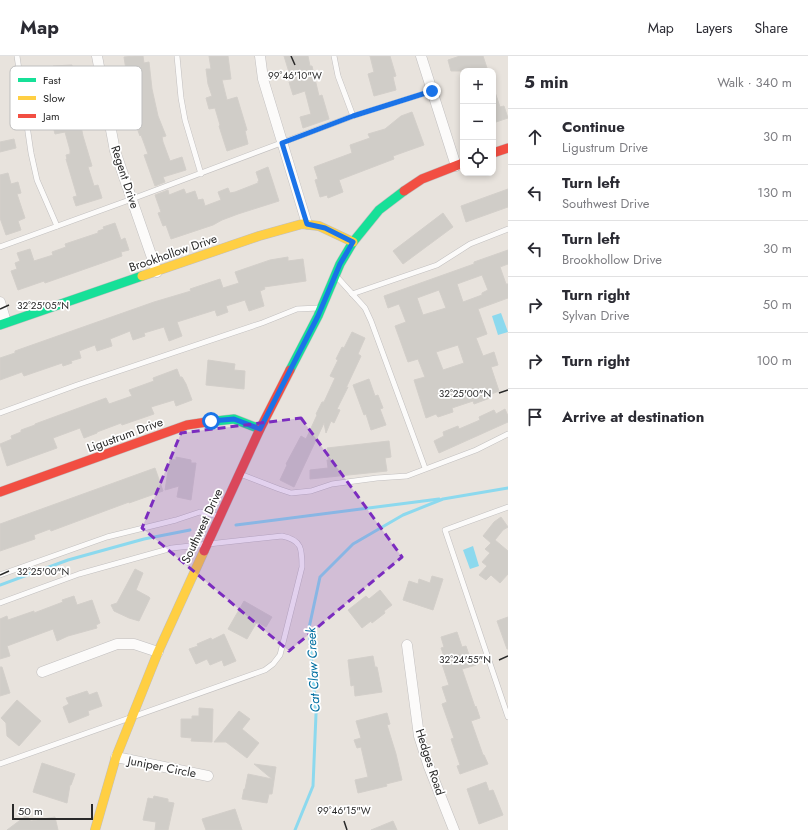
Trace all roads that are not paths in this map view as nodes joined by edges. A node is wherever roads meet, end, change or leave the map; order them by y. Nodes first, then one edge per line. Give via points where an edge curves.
1 (17, 56) edge
2 (97, 56) edge
3 (177, 56) edge
4 (260, 56) edge
5 (334, 56) edge
6 (421, 56) edge
7 (18, 66) edge
8 (99, 66) edge
9 (432, 91) junction
10 (353, 116) junction
11 (28, 130) edge
12 (111, 130) edge
13 (282, 143) junction
14 (508, 148) edge
15 (496, 152) edge
16 (459, 165) edge
17 (201, 174) junction
18 (132, 200) junction
19 (307, 224) junction
20 (57, 226) junction
21 (508, 228) edge
22 (353, 242) junction
23 (0, 247) edge
24 (157, 272) junction
25 (335, 276) junction
26 (352, 294) junction
27 (0, 302) edge
28 (322, 308) junction
29 (3, 324) edge
30 (0, 413) edge
31 (260, 429) junction
32 (508, 434) edge
33 (425, 468) junction
34 (239, 474) junction
35 (0, 492) edge
36 (508, 507) edge
37 (220, 517) junction
38 (208, 543) junction
39 (0, 575) edge
40 (0, 603) edge
41 (407, 645) dead end
42 (158, 652) junction
43 (42, 672) dead end
44 (132, 717) junction
45 (508, 717) edge
46 (116, 757) junction
47 (0, 764) edge
48 (208, 776) dead end
49 (95, 830) edge
50 (454, 830) edge

1 - 7 lane
2 - 8 street, Regent Drive
3 - 17 lane via 180,98
4 - 13 street via 263,79
5 - 10 lane via 338,76
6 - 9 street
9 - 10 lane
9 - 16 street
10 - 13 lane
11 - 20 lane via 36,174
12 - 18 street, Regent Drive via 115,151
13 - 17 lane
13 - 19 street
14 - 15 main road
16 - 22 main road, Southwest Drive via 422,179 400,194 379,210
17 - 18 lane
18 - 20 lane
18 - 24 street, Regent Drive
19 - 22 main road, Brookhollow Drive via 325,228
19 - 24 main road, Brookhollow Drive via 259,236
20 - 23 lane
21 - 26 lane via 470,244 437,265
22 - 25 main road, Southwest Drive
24 - 29 main road, Brookhollow Drive
25 - 26 lane
25 - 28 main road, Southwest Drive
26 - 33 lane via 365,308 371,321
27 - 29 street
28 - 30 lane via 297,309
28 - 31 main road, Southwest Drive
31 - 34 main road, Southwest Drive
31 - 35 main road, Ligustrum Drive via 234,419 188,425
32 - 33 lane via 476,450
33 - 34 lane via 407,476 332,484 311,491 291,492 279,490
34 - 37 main road, Southwest Drive
36 - 45 lane via 444,530
37 - 38 main road, Southwest Drive
37 - 39 lane via 200,512 107,537
38 - 40 lane via 172,548 86,572
38 - 42 main road, Southwest Drive
38 - 44 lane via 282,536 297,541 302,554 302,567 280,655 266,670
41 - 50 street, Hedges Road via 419,736
42 - 43 street via 134,644 117,644
42 - 44 main road, Southwest Drive
44 - 46 main road, Southwest Drive
44 - 47 lane
46 - 48 street, Juniper Circle
46 - 49 main road, Southwest Drive

